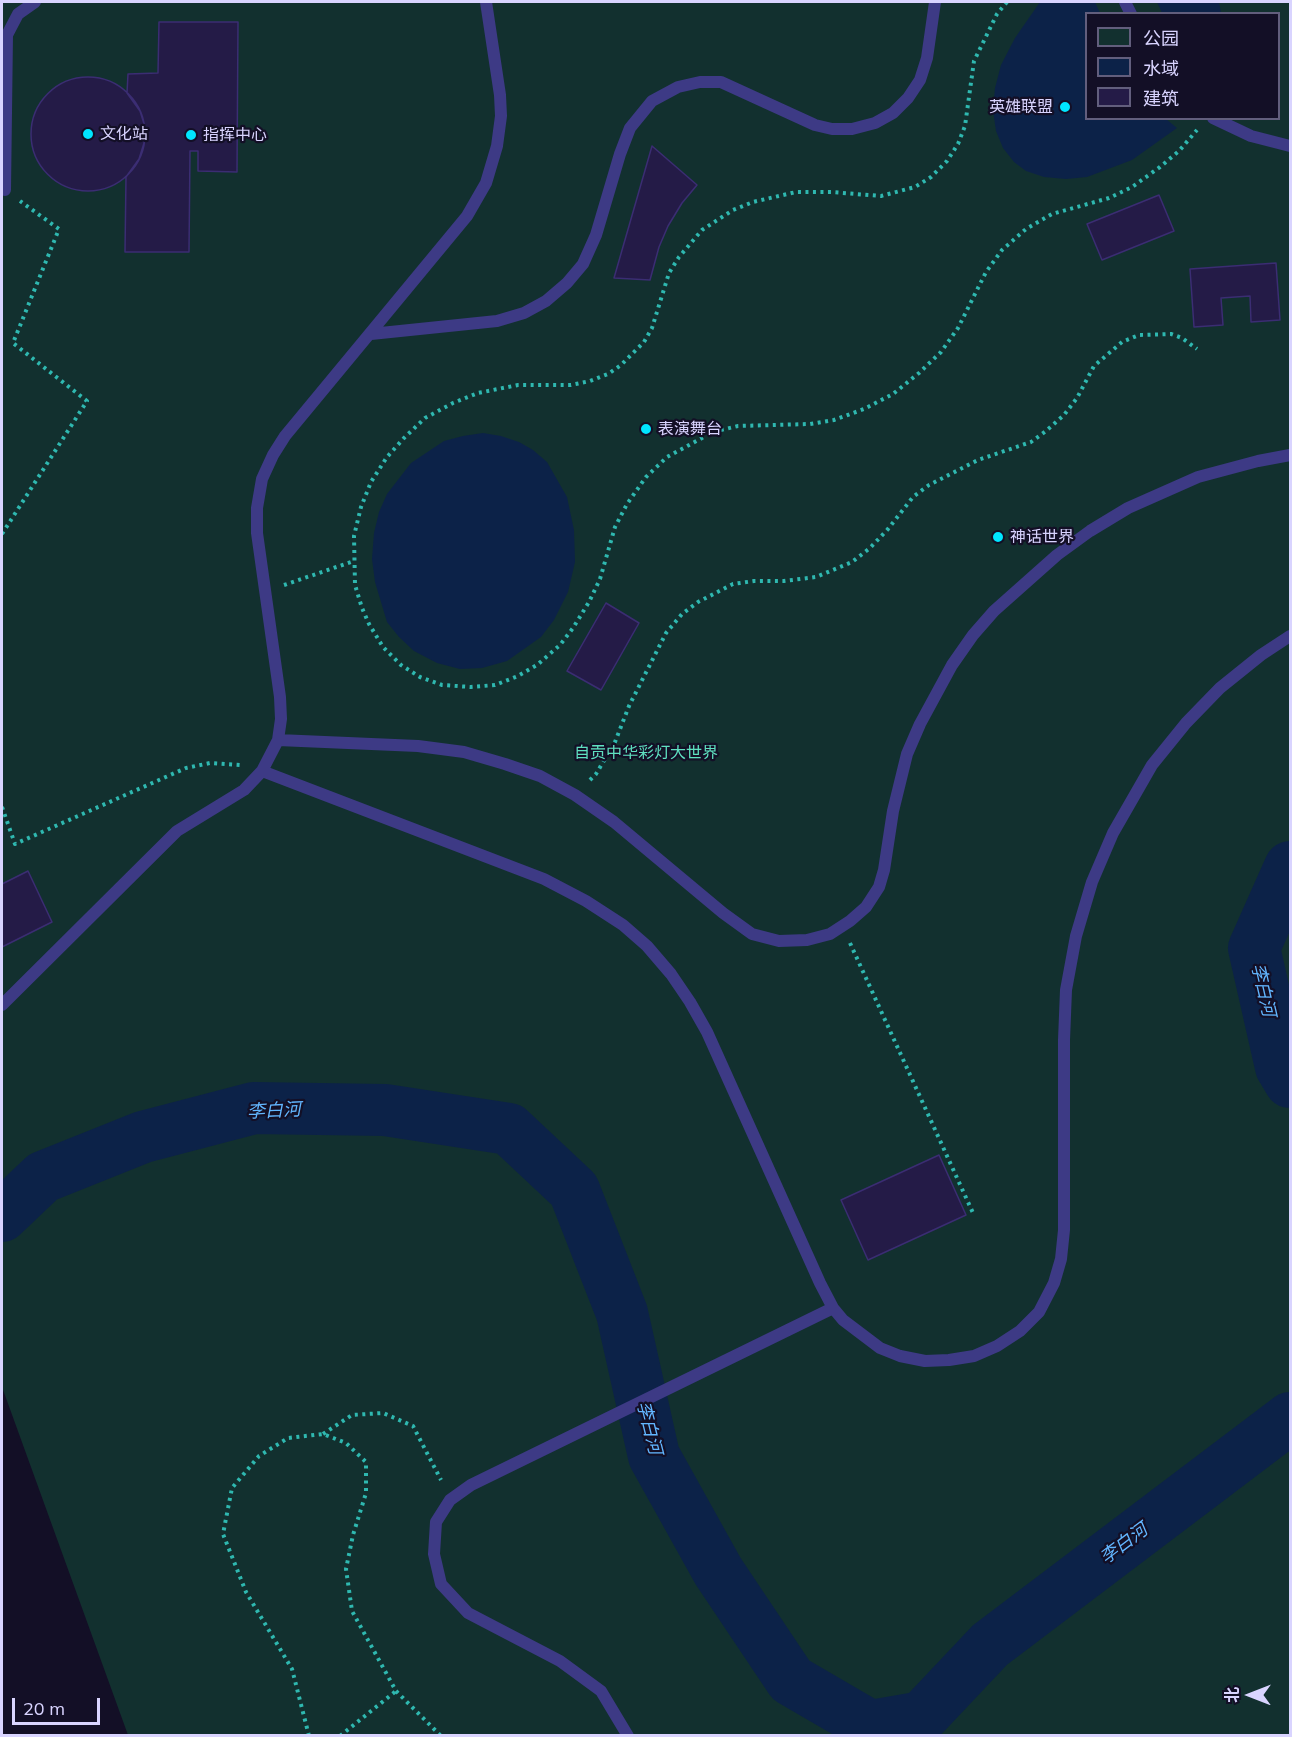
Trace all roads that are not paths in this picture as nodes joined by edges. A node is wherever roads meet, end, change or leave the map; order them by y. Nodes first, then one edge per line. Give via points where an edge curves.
1 (35, 2) edge
2 (486, 2) edge
3 (935, 2) edge
4 (1208, 121) edge
5 (1290, 146) edge
6 (5, 190) road end
7 (371, 334) junction
8 (1290, 455) edge
9 (1290, 636) edge
10 (278, 740) junction
11 (262, 771) junction
12 (2, 1005) edge
13 (833, 1308) junction
14 (628, 1736) edge

1 - 6 lane via 18,14 7,35
2 - 7 lane via 501,116 486,183 467,216
3 - 7 lane via 920,80 893,113 864,126 832,129 802,120 721,82 678,87 652,101 630,128 583,264 546,301 497,321
4 - 5 lane
7 - 10 lane via 285,436 262,479 256,533 280,697
8 - 10 lane via 1198,477 1128,508 1057,555 994,611 952,665 907,754 879,887 866,907 830,934 779,941 752,934 615,822 540,776 464,752 418,746
9 - 13 lane via 1220,688 1152,765 1113,833 1092,882 1066,990 1061,1259 1039,1311 998,1346 974,1356 926,1361 880,1348
10 - 11 lane
11 - 12 lane via 244,789 177,831
11 - 13 lane via 544,879 586,901 647,946 671,974 706,1032
13 - 14 lane via 471,1485 450,1500 436,1522 434,1554 441,1584 468,1613 560,1661 601,1691

